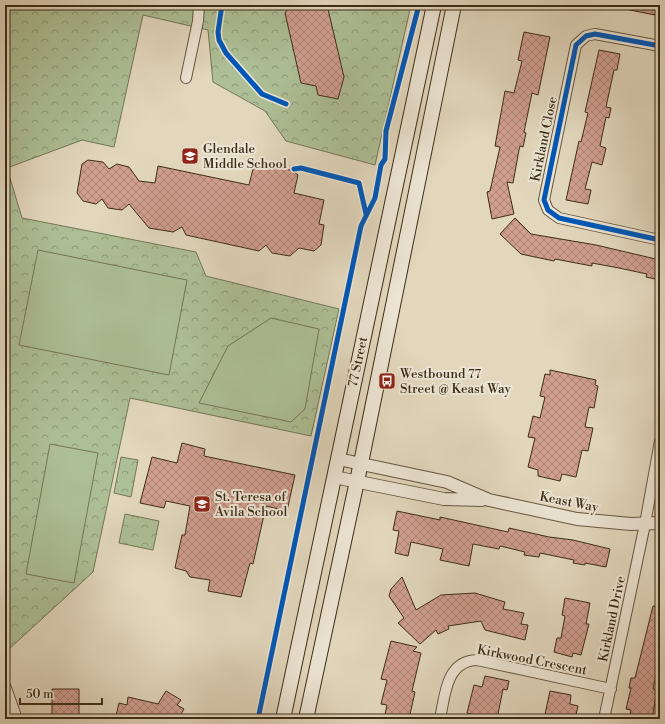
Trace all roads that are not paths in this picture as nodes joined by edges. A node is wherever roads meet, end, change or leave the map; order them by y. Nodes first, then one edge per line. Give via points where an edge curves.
1 (199, 5) edge
2 (434, 5) edge
3 (454, 5) edge
4 (660, 46) edge
5 (186, 78) dead end
6 (660, 240) edge
7 (660, 442) edge
8 (338, 459) junction
9 (360, 464) junction
10 (334, 477) junction
11 (357, 481) junction
12 (489, 500) junction
13 (660, 523) edge
14 (645, 524) junction
15 (5, 688) edge
16 (611, 689) junction
17 (16, 719) edge
18 (283, 719) edge
19 (306, 719) edge
20 (440, 719) edge
21 (604, 719) edge

1 - 5 street
2 - 8 main road, 77 Street
3 - 9 main road, 77 Street
4 - 6 street, Kirkland Close via 600,34 590,34 576,45 544,200 548,210 559,218
7 - 14 street
8 - 9 street, Keast Way
8 - 10 main road, 77 Street
9 - 11 main road, 77 Street
9 - 12 street, Keast Way via 447,482
10 - 11 street, Keast Way
10 - 18 main road, 77 Street
11 - 12 street, Keast Way via 444,500
11 - 19 main road, 77 Street
12 - 14 street, Keast Way via 577,519
13 - 14 street, Keast Way
14 - 16 street, Kirkland Drive
15 - 17 street
16 - 20 street, Kirkwood Crescent via 470,660 459,666 449,677
16 - 21 street, Kirkland Drive

